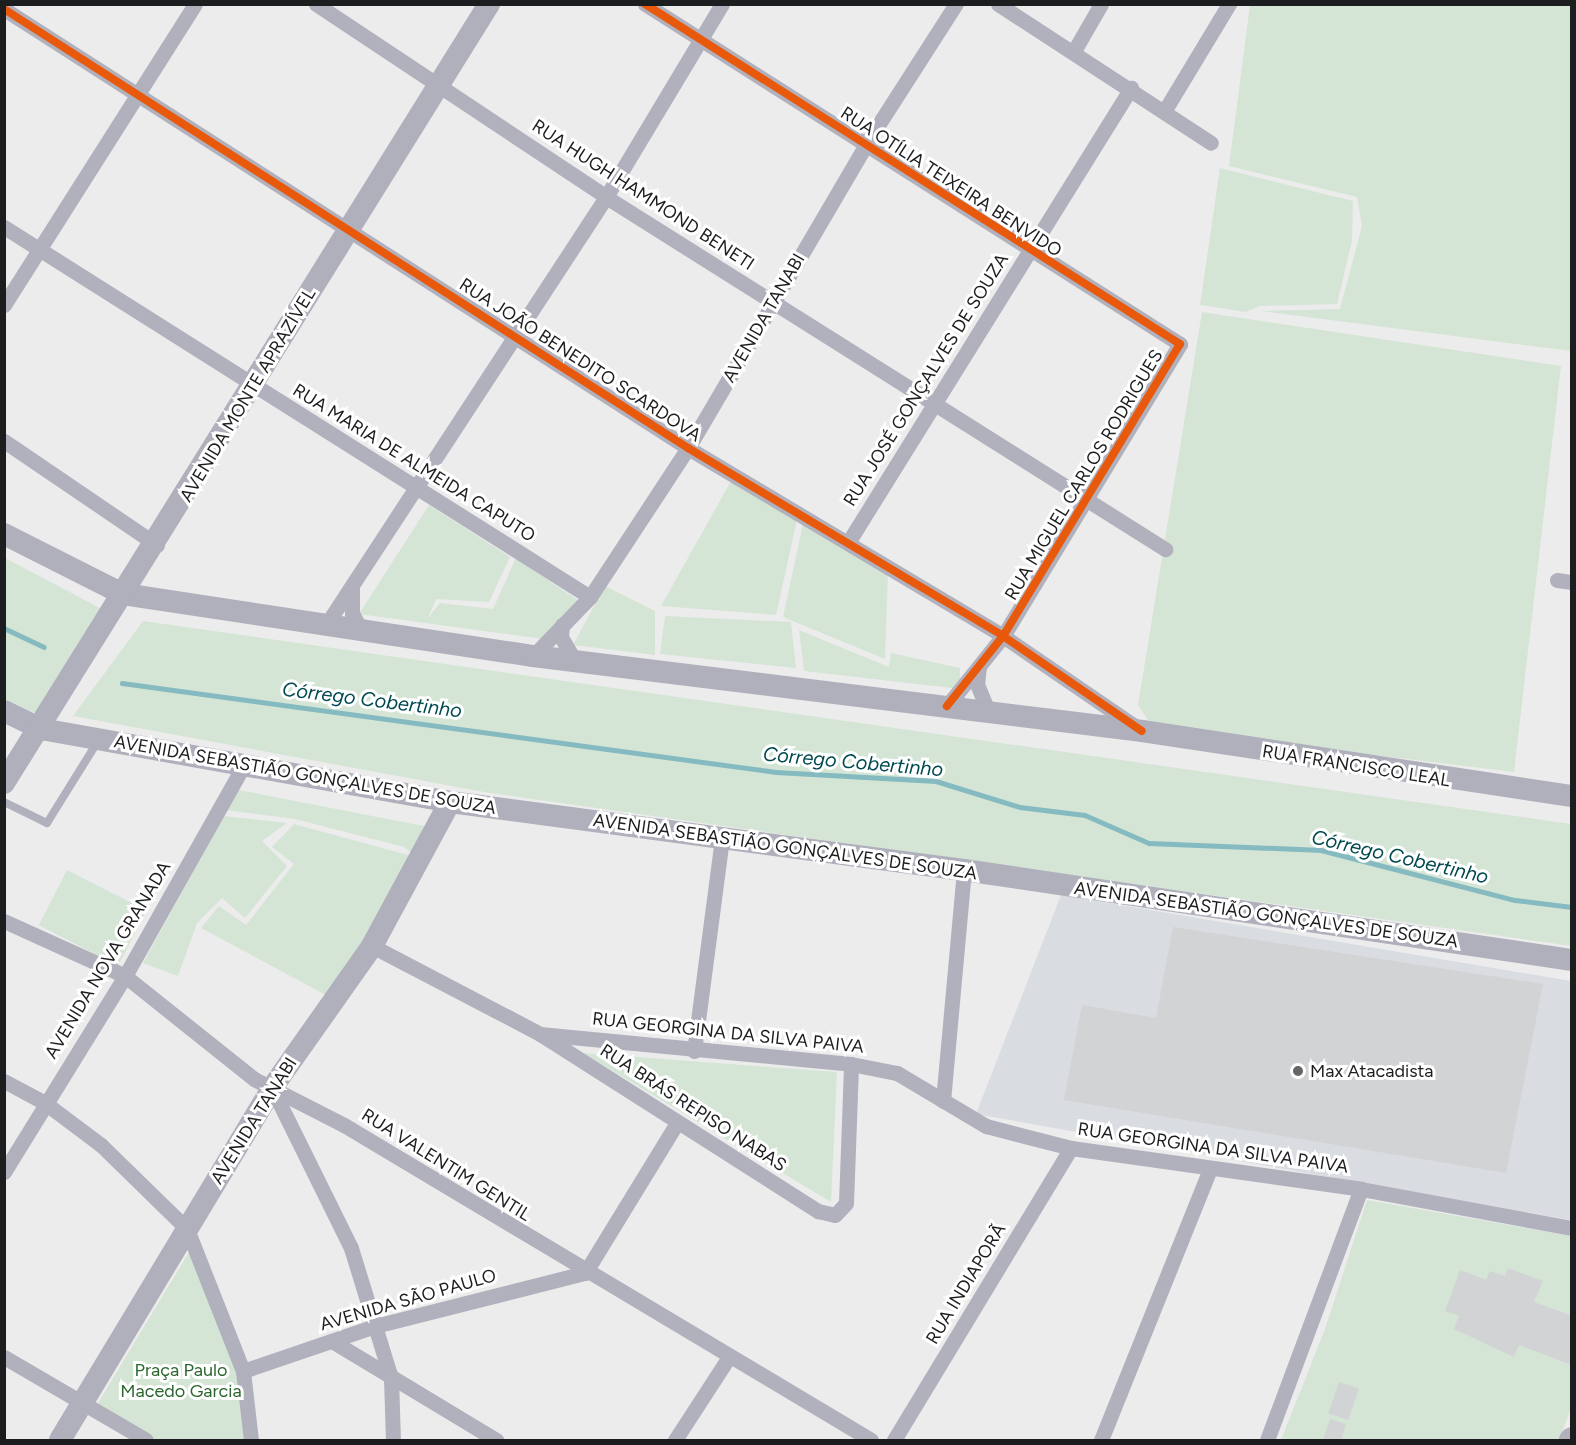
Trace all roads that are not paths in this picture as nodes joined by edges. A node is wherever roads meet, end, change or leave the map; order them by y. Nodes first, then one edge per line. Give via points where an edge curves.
1 (195, 4) edge
2 (316, 4) edge
3 (489, 4) edge
4 (645, 4) edge
5 (722, 4) edge
6 (956, 4) edge
7 (998, 4) edge
8 (1101, 4) edge
9 (1229, 4) edge
10 (4, 9) edge
11 (698, 40) junction
12 (1074, 51) junction
13 (439, 82) junction
14 (1131, 88) junction
15 (139, 94) junction
16 (1165, 110) junction
17 (1211, 143) dead end
18 (866, 144) junction
19 (606, 197) junction
20 (4, 227) edge
21 (347, 233) junction
22 (40, 250) junction
23 (1028, 252) junction
24 (773, 302) junction
25 (4, 305) edge
26 (515, 333) junction
27 (1180, 344) joint
28 (254, 385) junction
29 (935, 402) junction
30 (4, 441) edge
31 (687, 448) junction
32 (418, 489) junction
33 (1088, 501) junction
34 (4, 534) edge
35 (849, 540) junction
36 (157, 545) junction
37 (1165, 549) dead end
38 (352, 586) junction
39 (123, 594) junction
40 (590, 597) junction
41 (326, 625) junction
42 (562, 626) junction
43 (362, 630) junction
44 (1003, 636) junction
45 (533, 656) junction
46 (575, 661) junction
47 (979, 666) junction
48 (1100, 702) junction
49 (947, 706) junction
50 (4, 711) edge
51 (988, 711) junction
52 (1098, 725) junction
53 (41, 729) junction
54 (1142, 731) junction
55 (98, 740) junction
56 (243, 767) junction
57 (4, 783) edge
58 (1572, 796) edge
59 (4, 802) edge
60 (450, 802) junction
61 (722, 838) junction
62 (964, 870) junction
63 (5, 921) edge
64 (372, 946) junction
65 (1572, 960) edge
66 (125, 976) junction
67 (540, 1034) junction
68 (694, 1051) junction
69 (851, 1064) junction
70 (4, 1081) edge
71 (272, 1088) junction
72 (943, 1101) junction
73 (45, 1103) junction
74 (676, 1123) junction
75 (1071, 1148) junction
76 (1209, 1171) junction
77 (4, 1172) edge
78 (1361, 1189) junction
79 (1572, 1228) edge
80 (187, 1229) junction
81 (585, 1273) junction
82 (375, 1326) junction
83 (332, 1341) junction
84 (4, 1357) edge
85 (729, 1357) junction
86 (243, 1371) junction
87 (391, 1378) junction
88 (83, 1401) junction
89 (60, 1440) edge
90 (146, 1440) edge
91 (251, 1440) edge
92 (393, 1440) edge
93 (496, 1440) edge
94 (675, 1440) edge
95 (871, 1440) edge
96 (894, 1440) edge
97 (1101, 1440) edge
98 (1267, 1440) edge

1 - 15 street
2 - 13 street, RUA HUGH HAMMOND BENETI
3 - 13 main road, AVENIDA MONTE APRAZÍVEL
4 - 11 street, RUA OTÍLIA TEIXEIRA BENVIDO
5 - 11 street
6 - 18 street, AVENIDA TANABI
7 - 12 street
8 - 12 street
9 - 16 street
10 - 15 street, RUA JOÃO BENEDITO SCARDOVA
11 - 18 street, RUA OTÍLIA TEIXEIRA BENVIDO
11 - 19 street
12 - 14 street
13 - 19 street, RUA HUGH HAMMOND BENETI
13 - 21 main road, AVENIDA MONTE APRAZÍVEL
14 - 16 street
14 - 23 street, RUA JOSÉ GONÇALVES DE SOUZA
15 - 21 street, RUA JOÃO BENEDITO SCARDOVA
15 - 22 street
16 - 17 street
18 - 23 street, RUA OTÍLIA TEIXEIRA BENVIDO
18 - 24 street, AVENIDA TANABI
19 - 24 street, RUA HUGH HAMMOND BENETI
19 - 26 street
20 - 22 street, RUA MARIA DE ALMEIDA CAPUTO
21 - 26 street, RUA JOÃO BENEDITO SCARDOVA
21 - 28 main road, AVENIDA MONTE APRAZÍVEL
22 - 25 street
22 - 28 street, RUA MARIA DE ALMEIDA CAPUTO
23 - 27 street, RUA OTÍLIA TEIXEIRA BENVIDO
23 - 29 street, RUA JOSÉ GONÇALVES DE SOUZA
24 - 29 street, RUA HUGH HAMMOND BENETI
24 - 31 street, AVENIDA TANABI
26 - 31 street, RUA JOÃO BENEDITO SCARDOVA
26 - 32 street
27 - 33 street, RUA MIGUEL CARLOS RODRIGUES
28 - 32 street, RUA MARIA DE ALMEIDA CAPUTO
28 - 36 main road, AVENIDA MONTE APRAZÍVEL
29 - 33 street, RUA HUGH HAMMOND BENETI
29 - 35 street, RUA JOSÉ GONÇALVES DE SOUZA
30 - 36 street
31 - 35 street, RUA JOÃO BENEDITO SCARDOVA
31 - 40 street, AVENIDA TANABI
32 - 38 street
32 - 40 street, RUA MARIA DE ALMEIDA CAPUTO
33 - 37 street, RUA HUGH HAMMOND BENETI
33 - 44 street, RUA MIGUEL CARLOS RODRIGUES
34 - 39 main road
35 - 44 street, RUA JOÃO BENEDITO SCARDOVA
36 - 39 main road, AVENIDA MONTE APRAZÍVEL
38 - 41 street
38 - 43 street via 352,613
39 - 41 main road
39 - 53 main road, AVENIDA MONTE APRAZÍVEL
40 - 42 street, AVENIDA TANABI
41 - 43 main road
42 - 45 street, AVENIDA TANABI
42 - 46 street via 561,637
43 - 45 main road
44 - 47 street, RUA MIGUEL CARLOS RODRIGUES
44 - 48 street, RUA JOÃO BENEDITO SCARDOVA
45 - 46 main road
46 - 49 main road
47 - 49 street, RUA MIGUEL CARLOS RODRIGUES
47 - 51 street via 977,684
48 - 52 street
48 - 54 street, RUA JOÃO BENEDITO SCARDOVA
49 - 51 main road
50 - 53 main road, AVENIDA SEBASTIÃO GONÇALVES DE SOUZA
51 - 52 main road
52 - 54 main road
53 - 55 main road, AVENIDA SEBASTIÃO GONÇALVES DE SOUZA
53 - 57 main road, AVENIDA MONTE APRAZÍVEL
54 - 58 main road, RUA FRANCISCO LEAL
55 - 56 main road, AVENIDA SEBASTIÃO GONÇALVES DE SOUZA
55 - 59 lane via 47,823
56 - 60 main road, AVENIDA SEBASTIÃO GONÇALVES DE SOUZA
56 - 66 street, AVENIDA NOVA GRANADA
60 - 61 main road, AVENIDA SEBASTIÃO GONÇALVES DE SOUZA
60 - 64 main road, AVENIDA TANABI
61 - 62 main road, AVENIDA SEBASTIÃO GONÇALVES DE SOUZA
61 - 68 street
62 - 65 main road, AVENIDA SEBASTIÃO GONÇALVES DE SOUZA
62 - 72 street
63 - 66 street, RUA VALENTIM GENTIL
64 - 67 street, RUA BRÁS REPISO NABAS
64 - 71 main road, AVENIDA TANABI
66 - 71 street, RUA VALENTIM GENTIL
66 - 73 street, AVENIDA NOVA GRANADA
67 - 68 street, RUA GEORGINA DA SILVA PAIVA
67 - 74 street, RUA BRÁS REPISO NABAS
68 - 69 street, RUA GEORGINA DA SILVA PAIVA
69 - 72 street, RUA GEORGINA DA SILVA PAIVA via 897,1073
69 - 74 street, RUA BRÁS REPISO NABAS via 846,1203 835,1215 819,1211
70 - 73 street
71 - 80 main road, AVENIDA TANABI
71 - 81 street, RUA VALENTIM GENTIL via 344,1125
71 - 82 street via 351,1248
72 - 75 street, RUA GEORGINA DA SILVA PAIVA via 986,1126
73 - 77 street, AVENIDA NOVA GRANADA
73 - 80 street via 145,1182
74 - 81 street
75 - 76 street, RUA GEORGINA DA SILVA PAIVA
75 - 96 street, RUA INDIAPORÃ
76 - 78 street, RUA GEORGINA DA SILVA PAIVA
76 - 97 street
78 - 79 street, RUA GEORGINA DA SILVA PAIVA
78 - 98 street
80 - 86 street
80 - 88 main road, AVENIDA TANABI
81 - 82 street, AVENIDA SÃO PAULO
81 - 85 street, RUA VALENTIM GENTIL
82 - 83 street, AVENIDA SÃO PAULO
82 - 87 street
83 - 86 street, AVENIDA SÃO PAULO
83 - 87 street
84 - 88 street
85 - 94 street
85 - 95 street, RUA VALENTIM GENTIL
86 - 91 street
87 - 92 street
87 - 93 street
88 - 89 main road, AVENIDA TANABI
88 - 90 street

